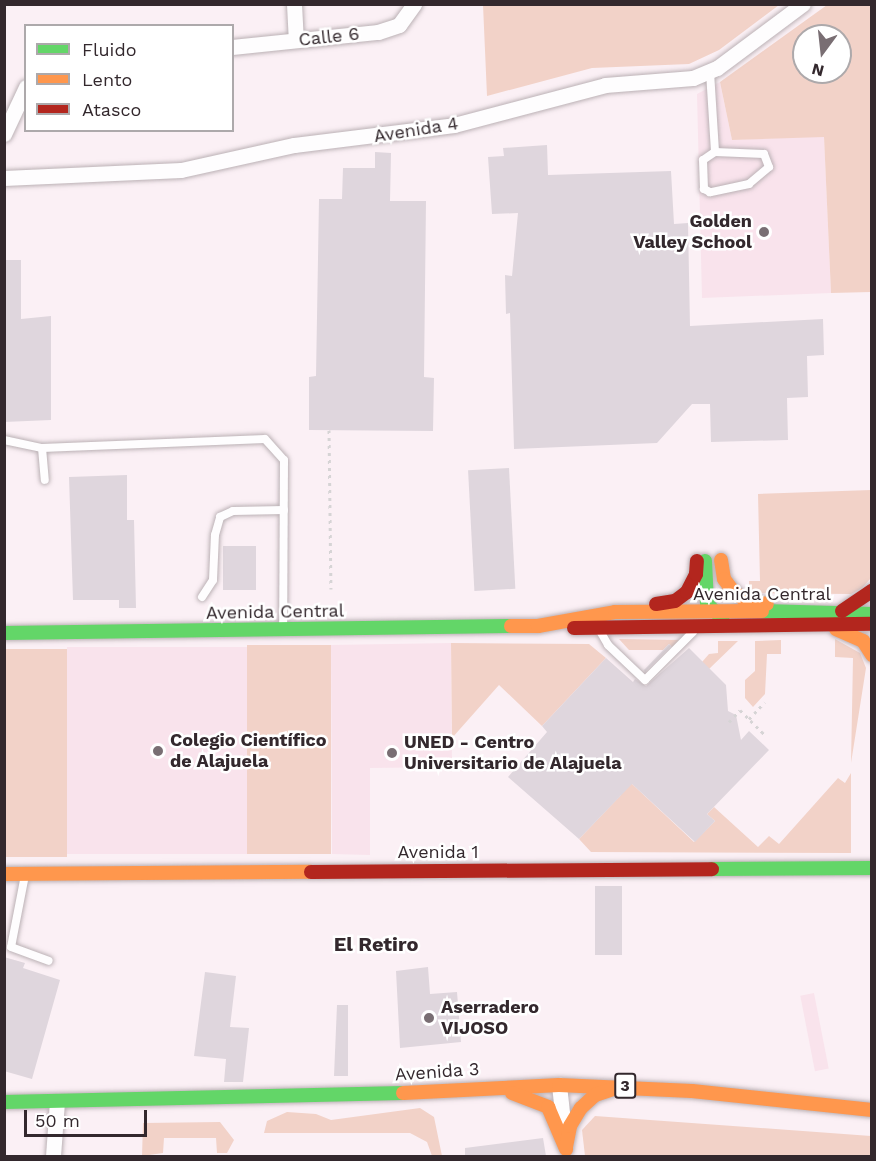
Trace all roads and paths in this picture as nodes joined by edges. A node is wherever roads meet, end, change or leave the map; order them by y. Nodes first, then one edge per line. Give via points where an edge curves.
1 (294, 4) edge
2 (414, 4) edge
3 (803, 4) edge
4 (296, 40) junction
5 (234, 47) edge
6 (710, 72) junction
7 (24, 91) edge
8 (4, 134) edge
9 (715, 153) junction
10 (4, 178) edge
11 (329, 430) dead end
12 (4, 440) edge
13 (42, 448) junction
14 (45, 480) dead end
15 (284, 510) junction
16 (709, 560) junction
17 (331, 590) dead end
18 (872, 591) edge
19 (202, 597) dead end
20 (816, 611) junction
21 (842, 611) junction
22 (660, 612) junction
23 (711, 612) junction
24 (872, 615) edge
25 (580, 619) junction
26 (872, 624) edge
27 (546, 626) junction
28 (818, 627) junction
29 (696, 629) junction
30 (284, 630) junction
31 (600, 630) junction
32 (650, 630) junction
33 (4, 633) edge
34 (872, 655) edge
35 (765, 702) dead end
36 (749, 719) junction
37 (729, 722) dead end
38 (764, 734) dead end
39 (872, 868) edge
40 (4, 874) edge
41 (25, 874) junction
42 (48, 961) dead end
43 (559, 1085) junction
44 (628, 1086) junction
45 (487, 1087) junction
46 (4, 1102) edge
47 (57, 1102) junction
48 (872, 1110) edge
49 (566, 1153) edge
50 (53, 1156) edge

1 - 4 street
2 - 4 street, Calle 6 via 399,25 378,32
3 - 6 street, Avenida 4
4 - 5 street, Calle 6
6 - 9 lane
6 - 10 street, Avenida 4 via 686,80 589,88 454,125 294,145 181,170
7 - 8 street
9 - 9 lane via 703,160 704,189 710,192 749,184 769,167 764,154
11 - 17 path
12 - 13 lane
13 - 14 lane
13 - 15 lane via 265,439 284,460
15 - 19 lane via 233,511 220,517 213,580
15 - 30 lane
16 - 20 street via 728,586 746,601 801,604
16 - 23 street via 707,604
16 - 25 street via 675,601 619,606
18 - 21 street
20 - 21 street, Avenida Central
20 - 23 street, Avenida Central
21 - 24 street, Avenida Central
22 - 23 street, Avenida Central
22 - 25 street, Avenida Central via 615,612
22 - 31 street via 646,621 618,622
23 - 24 street via 726,620
23 - 32 street via 697,621 666,622
25 - 27 street, Avenida Central
26 - 28 street, Avenida Central
27 - 30 street, Avenida Central
27 - 31 street, Avenida Central
28 - 29 street, Avenida Central
28 - 34 street via 854,634
29 - 31 lane via 645,680 608,645
29 - 32 street, Avenida Central
30 - 33 street, Avenida Central
31 - 32 street, Avenida Central
35 - 36 path
36 - 37 path via 740,710
36 - 38 path
39 - 41 street, Avenida 1
40 - 41 street, Avenida 1
41 - 42 lane via 11,947
43 - 44 street, Avenida 3 / 3
43 - 45 street, Avenida 3 / 3
43 - 49 street
44 - 48 street, Avenida 3 / 3
44 - 49 street via 587,1101 570,1126
45 - 47 street, Avenida 3 / 3 via 345,1096
45 - 49 street via 543,1103 558,1122
46 - 47 street, Avenida 3 / 3
47 - 50 street

